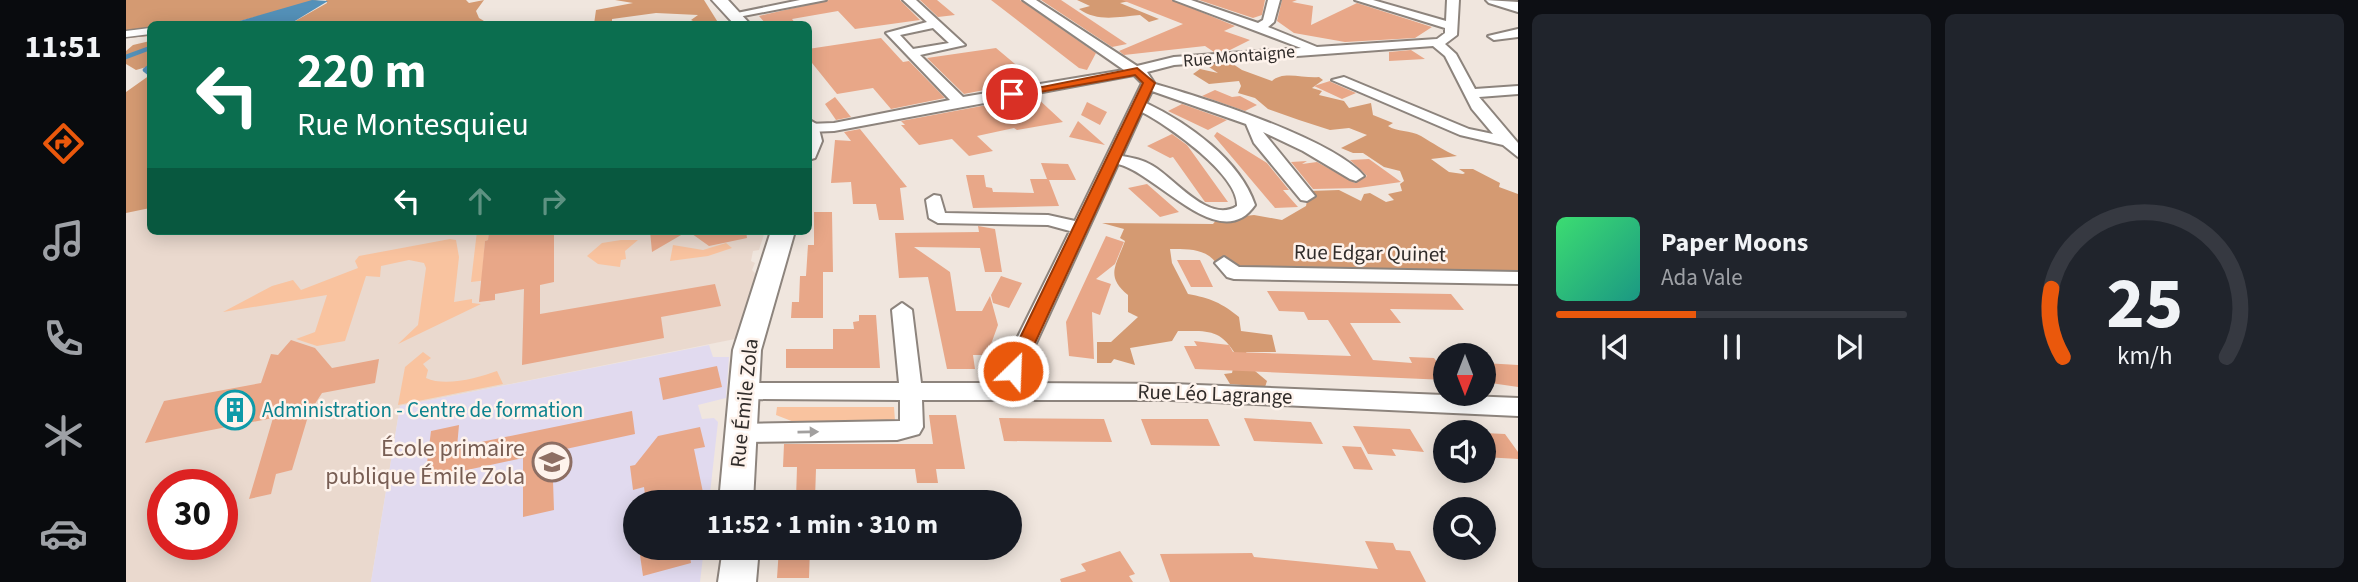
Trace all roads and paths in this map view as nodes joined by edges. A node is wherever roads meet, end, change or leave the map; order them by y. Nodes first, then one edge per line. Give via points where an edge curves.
1 (719, 0) edge
2 (820, 0) edge
3 (909, 0) edge
4 (1030, 0) edge
5 (1180, 0) edge
6 (1274, 0) edge
7 (1361, 0) edge
8 (1453, 0) edge
9 (1494, 0) edge
10 (1510, 0) edge
11 (1518, 5) edge
12 (738, 20) edge
13 (936, 24) junction
14 (1452, 26) junction
15 (1258, 28) junction
16 (147, 32) edge
17 (1518, 33) edge
18 (126, 34) edge
19 (1494, 36) dead end
20 (1435, 42) junction
21 (1314, 50) junction
22 (910, 53) junction
23 (1143, 78) junction
24 (1339, 80) dead end
25 (1518, 90) edge
26 (1470, 93) junction
27 (960, 102) junction
28 (1139, 105) junction
29 (1253, 124) junction
30 (812, 127) edge
31 (1512, 147) edge
32 (1112, 158) junction
33 (1356, 176) dead end
34 (1307, 196) dead end
35 (934, 200) dead end
36 (1080, 228) junction
37 (782, 235) edge
38 (1224, 263) dead end
39 (1518, 278) edge
40 (902, 310) dead end
41 (751, 391) junction
42 (911, 392) junction
43 (1013, 392) junction
44 (1518, 407) edge
45 (748, 433) junction
46 (738, 490) edge
47 (749, 490) edge

1 - 12 street
2 - 12 street
3 - 13 street
4 - 23 street
5 - 15 street
6 - 15 street via 1270,19
7 - 14 street
8 - 14 street
9 - 11 street
10 - 11 street
13 - 22 street via 892,33
13 - 22 street via 959,45
14 - 20 street via 1450,37
15 - 21 street
16 - 18 lane
17 - 19 street
20 - 21 street, Rue Montaigne
20 - 26 street via 1450,54
21 - 23 street, Rue Montaigne via 1192,59
22 - 27 street
23 - 27 street, Rue Montaigne
23 - 28 street
23 - 29 street
24 - 31 street
25 - 26 street
26 - 31 street
27 - 30 street, Rue Montaigne via 834,127
28 - 32 street
28 - 32 street via 1223,166 1240,185 1247,205 1232,215 1203,211 1150,170
29 - 33 street via 1319,152
29 - 34 street via 1259,140
32 - 36 street
35 - 36 street via 937,218 1048,220
36 - 43 street via 1015,365
37 - 41 street, Rue Émile Zola via 762,306
38 - 39 street, Rue Edgar Quinet via 1234,273
40 - 42 street
41 - 42 street, Rue Léo Lagrange
41 - 45 street, Rue Émile Zola
42 - 43 street, Rue Léo Lagrange
45 -> 42 street via 908,429 912,424
43 - 44 street, Rue Léo Lagrange via 1238,394
45 - 46 street, Rue Émile Zola
45 - 47 street, Rue Émile Zola

